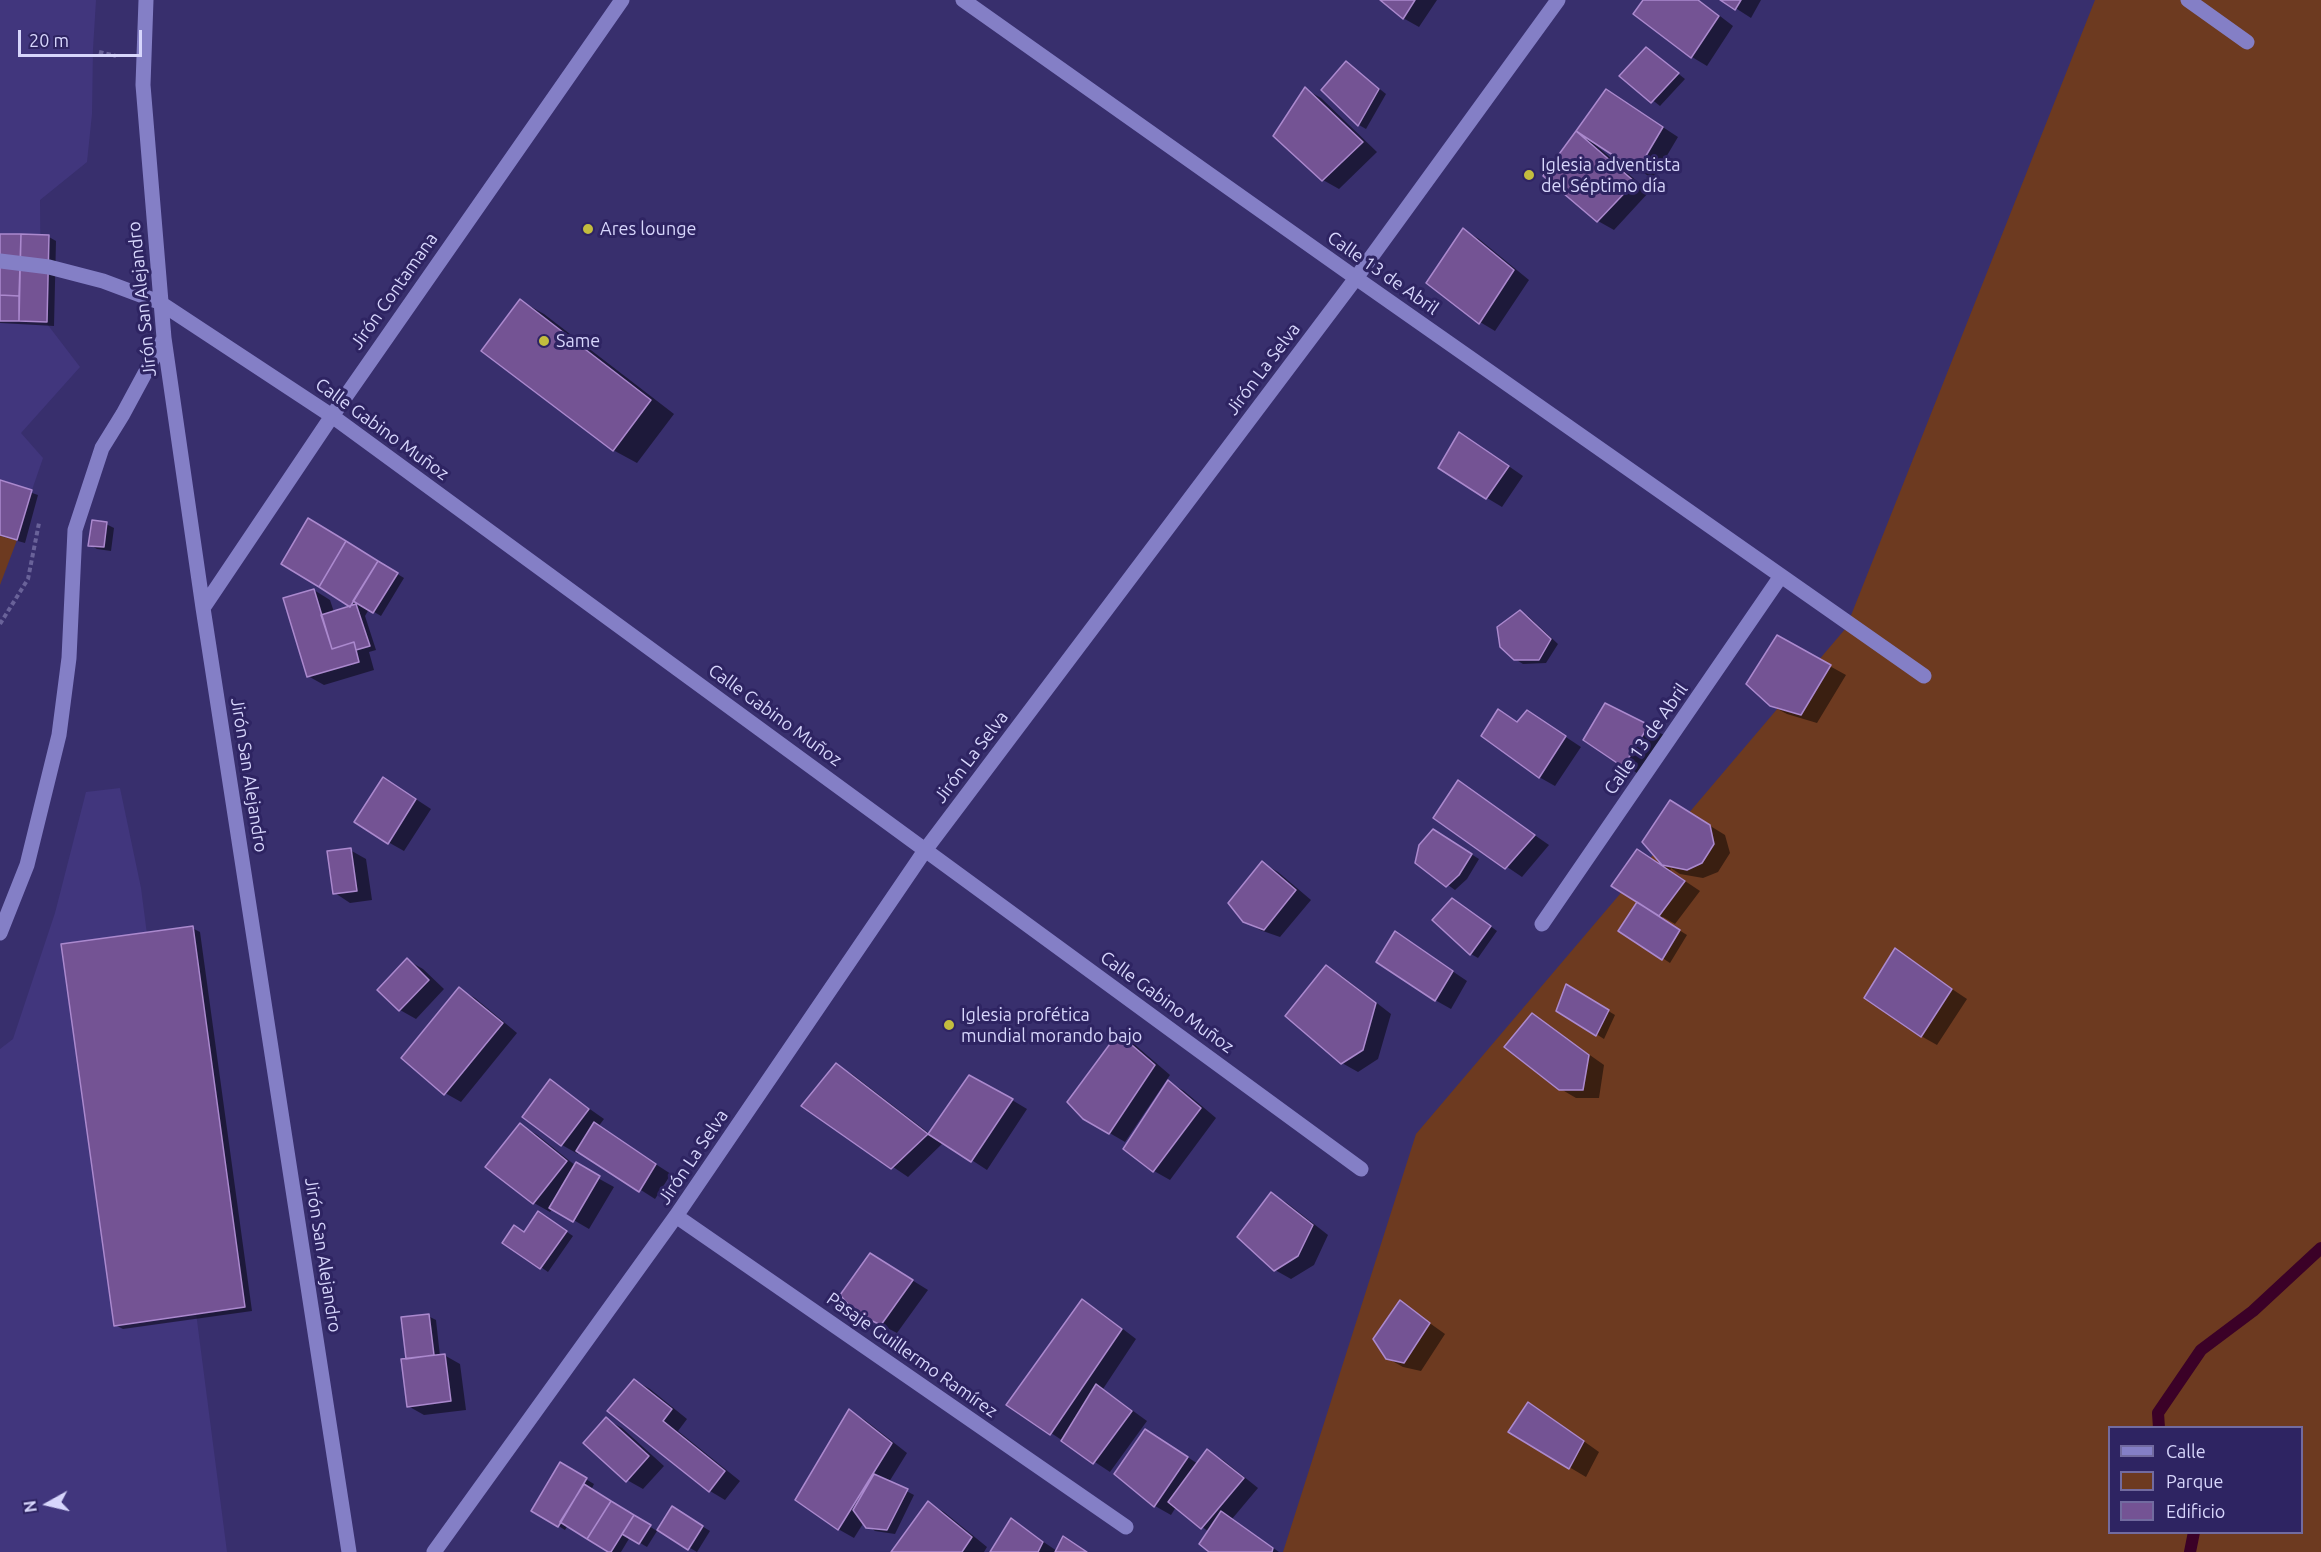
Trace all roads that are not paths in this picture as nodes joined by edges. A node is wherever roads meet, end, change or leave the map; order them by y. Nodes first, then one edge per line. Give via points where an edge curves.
1 (146, 0) edge
2 (622, 0) edge
3 (963, 0) edge
4 (1558, 0) edge
5 (2188, 0) edge
6 (2247, 42) dead end
7 (0, 261) edge
8 (1356, 279) junction
9 (159, 302) junction
10 (164, 338) junction
11 (332, 416) junction
12 (1781, 576) junction
13 (203, 608) junction
14 (1924, 676) dead end
15 (926, 849) junction
16 (1542, 924) dead end
17 (0, 933) edge
18 (1361, 1169) dead end
19 (676, 1216) junction
20 (1126, 1527) dead end
21 (349, 1552) edge
22 (434, 1552) edge

1 - 9 street, Jirón San Alejandro via 143,85
2 - 11 street, Jirón Contamana
3 - 8 street, Calle 13 de Abril
4 - 8 street, Jirón La Selva
5 - 6 street
7 - 9 street, Calle Gabino Muñoz via 93,278
8 - 12 street, Calle 13 de Abril
8 - 15 street, Jirón La Selva
9 - 10 street, Jirón San Alejandro
9 - 11 street, Calle Gabino Muñoz
10 - 13 street, Jirón San Alejandro
10 - 17 street via 102,448 75,530 69,658 59,735 27,864
11 - 13 street, Jirón Contamana
11 - 15 street, Calle Gabino Muñoz
12 - 14 street, Calle 13 de Abril
12 - 16 street, Calle 13 de Abril
13 - 21 street, Jirón San Alejandro
15 - 18 street, Calle Gabino Muñoz
15 - 19 street, Jirón La Selva
19 - 20 street, Pasaje Guillermo Ramírez
19 - 22 street, Jirón La Selva

